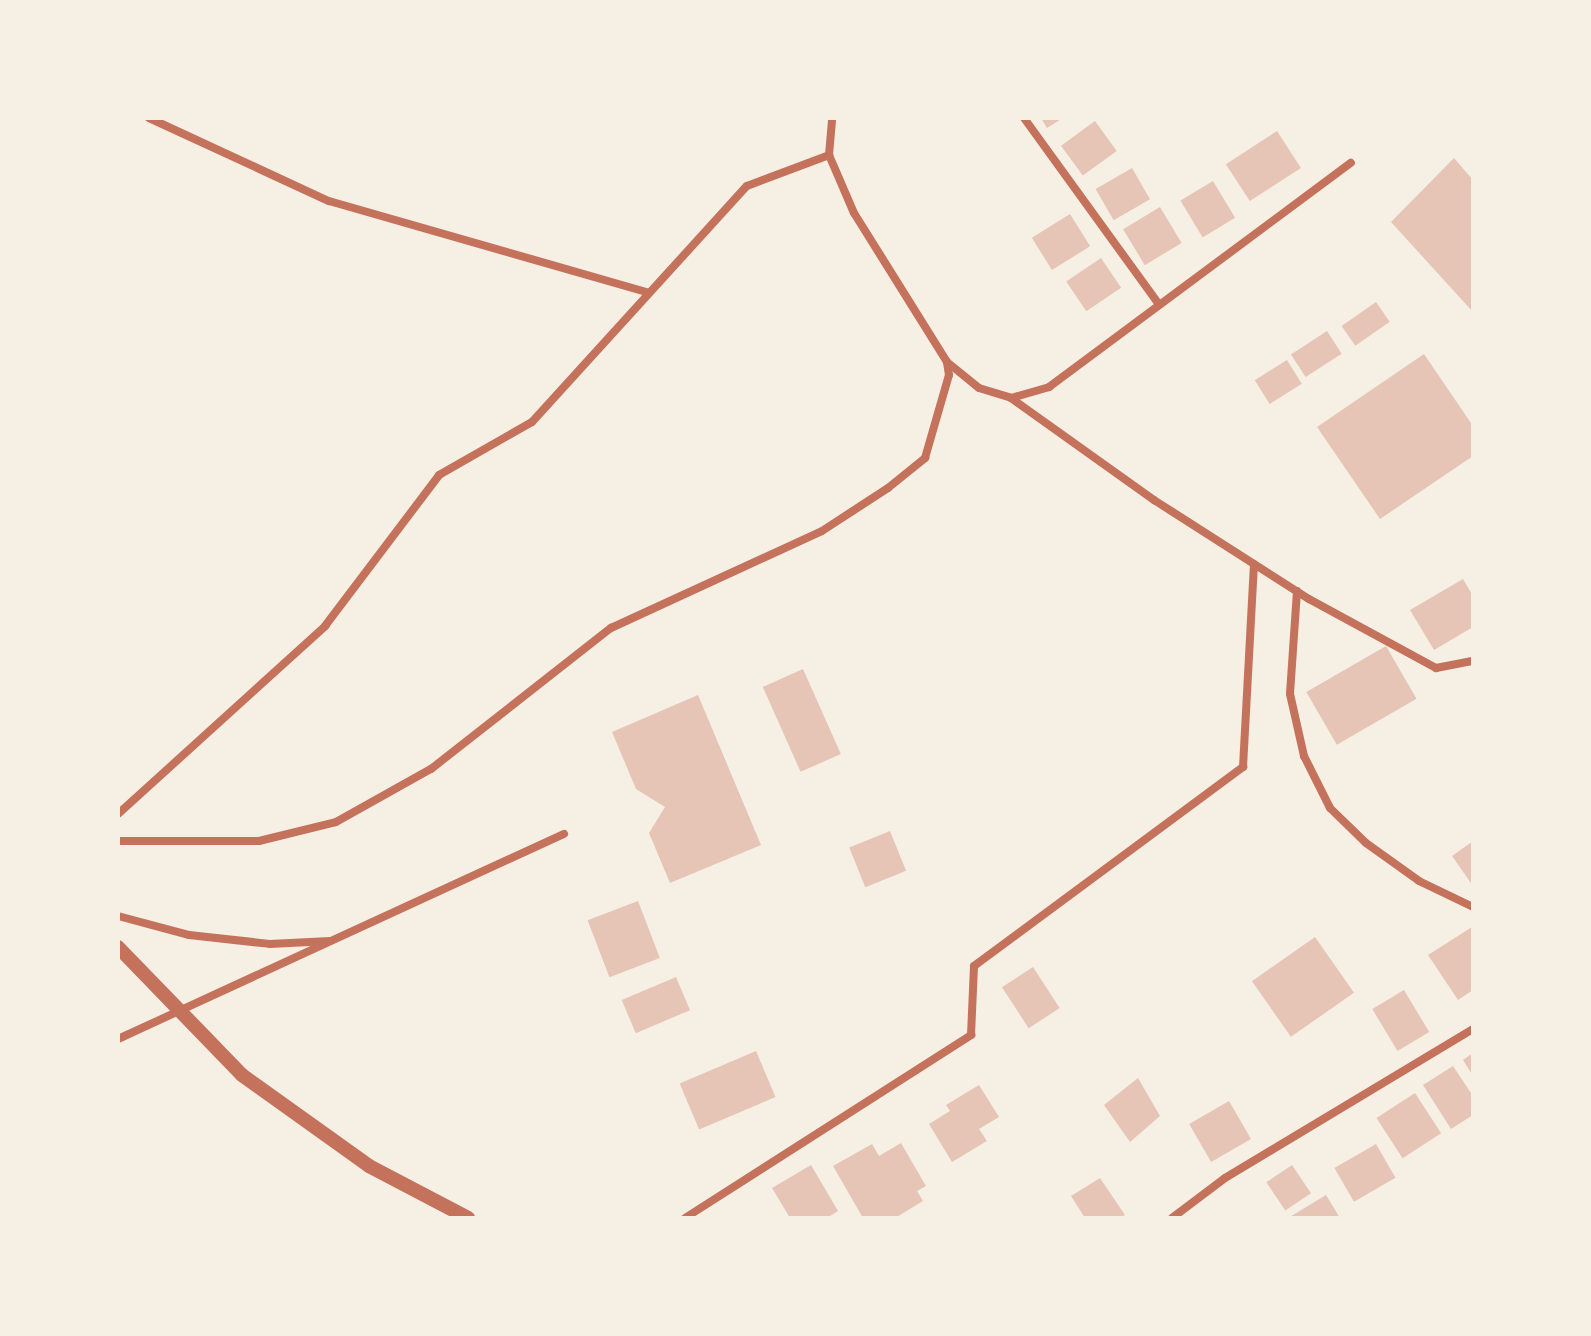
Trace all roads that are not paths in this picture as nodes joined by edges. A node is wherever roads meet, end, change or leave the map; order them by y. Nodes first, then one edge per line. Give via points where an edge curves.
1 (149, 118) edge
2 (832, 118) edge
3 (1024, 118) edge
4 (829, 155) junction
5 (1351, 163) dead end
6 (647, 292) junction
7 (1158, 303) junction
8 (947, 362) junction
9 (1011, 398) junction
10 (1254, 564) junction
11 (1297, 591) junction
12 (1473, 661) edge
13 (118, 814) edge
14 (564, 834) dead end
15 (118, 841) edge
16 (1473, 907) edge
17 (118, 916) edge
18 (337, 940) junction
19 (118, 947) edge
20 (181, 1013) junction
21 (1473, 1029) edge
22 (118, 1039) edge
23 (468, 1218) edge
24 (685, 1218) edge
25 (1172, 1218) edge

1 - 6 street via 329,201
2 - 4 street
3 - 7 street
4 - 6 street via 747,186
4 - 8 street via 854,213
5 - 7 street
6 - 13 street via 532,422 439,475 325,626
7 - 9 street via 1049,387
8 - 9 street via 979,388
8 - 15 street via 949,375 925,458 888,488 822,531 611,628 431,769 336,822 259,841
9 - 10 street
10 - 11 street
10 - 24 street via 1243,767 974,966 971,1035
11 - 12 street via 1436,668
11 - 16 street via 1290,694 1304,756 1330,808 1366,843 1419,881
14 - 18 street
17 - 18 street via 189,935 270,944
18 - 20 street
19 - 20 street
20 - 22 street
20 - 23 street via 242,1075 356,1157
21 - 25 street via 1225,1178

